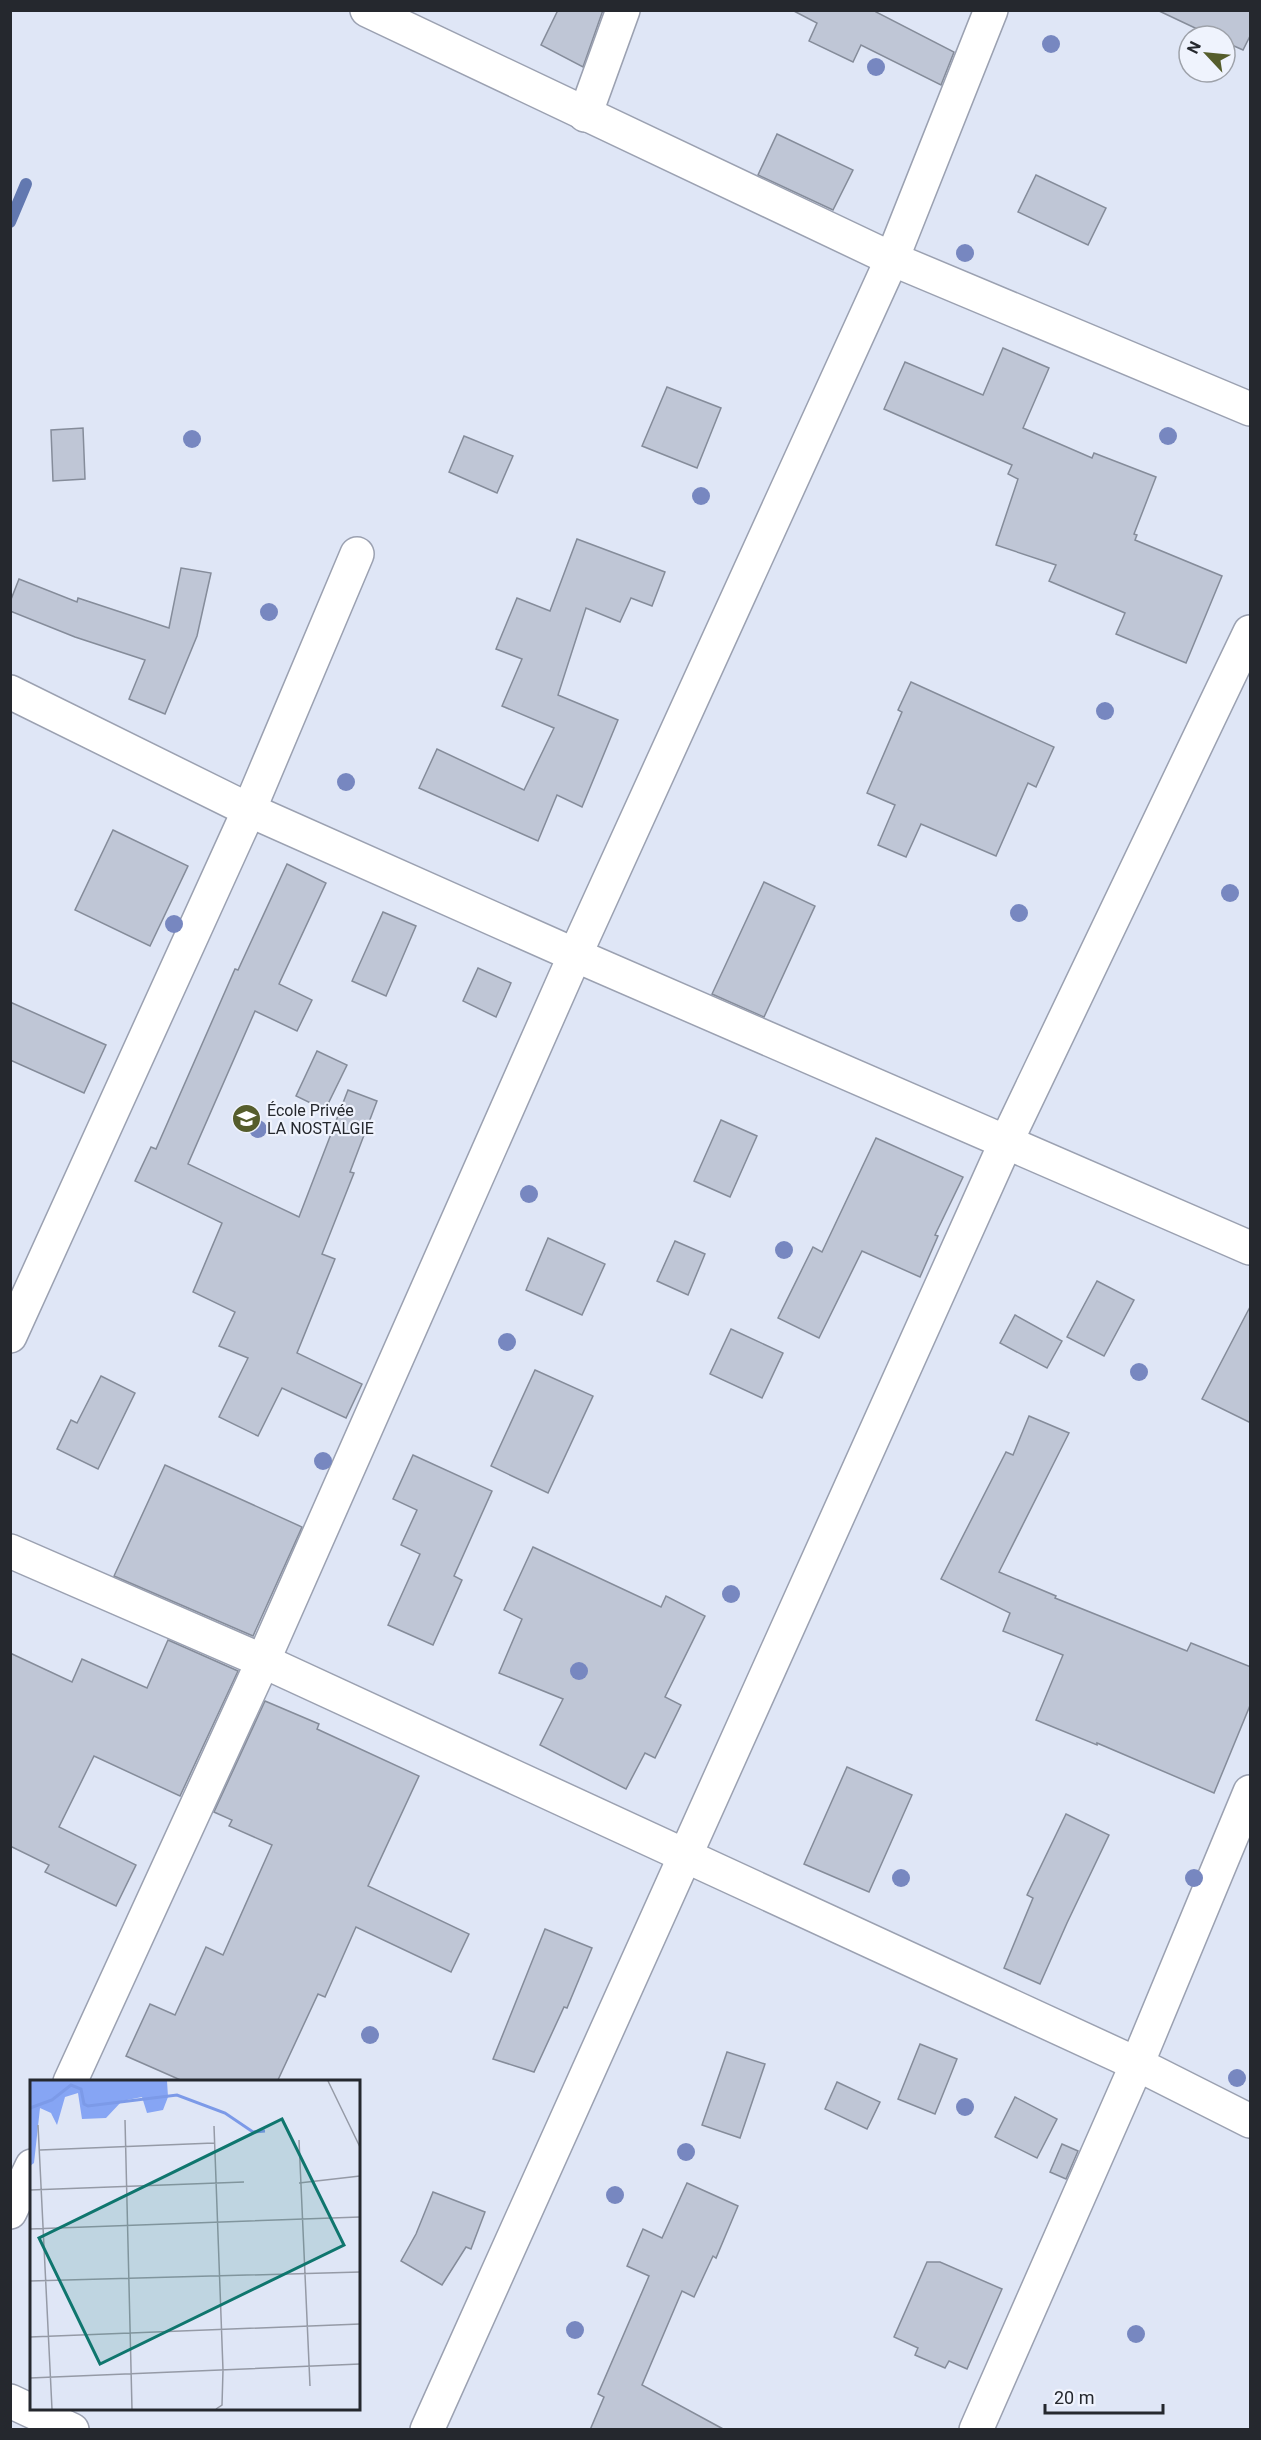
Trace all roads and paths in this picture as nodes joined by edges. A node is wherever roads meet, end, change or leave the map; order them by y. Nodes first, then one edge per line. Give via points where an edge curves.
1 (367, 10) edge
2 (623, 10) edge
3 (991, 10) edge
4 (585, 115) junction
5 (892, 259) junction
6 (1251, 409) edge
7 (357, 554) dead end
8 (1251, 632) edge
9 (10, 692) edge
10 (249, 810) junction
11 (575, 955) junction
12 (1006, 1142) junction
13 (1251, 1248) edge
14 (10, 1336) edge
15 (10, 1551) edge
16 (263, 1661) junction
17 (1251, 1792) edge
18 (685, 1856) junction
19 (1137, 2064) junction
20 (71, 2080) edge
21 (1251, 2121) edge
22 (30, 2170) edge
23 (10, 2212) edge
24 (10, 2401) edge
25 (72, 2430) edge
26 (427, 2430) edge
27 (976, 2430) edge

1 - 4 street
2 - 4 street
3 - 5 street
4 - 5 street
5 - 6 street
5 - 11 street
7 - 10 street
8 - 12 street
9 - 10 street
10 - 11 street
10 - 14 street
11 - 12 street
11 - 16 street
12 - 13 street
12 - 18 street
15 - 16 street
16 - 18 street
16 - 20 street
17 - 19 street
18 - 19 street
18 - 26 street
19 - 21 street
19 - 27 street
22 - 23 street
24 - 25 street

